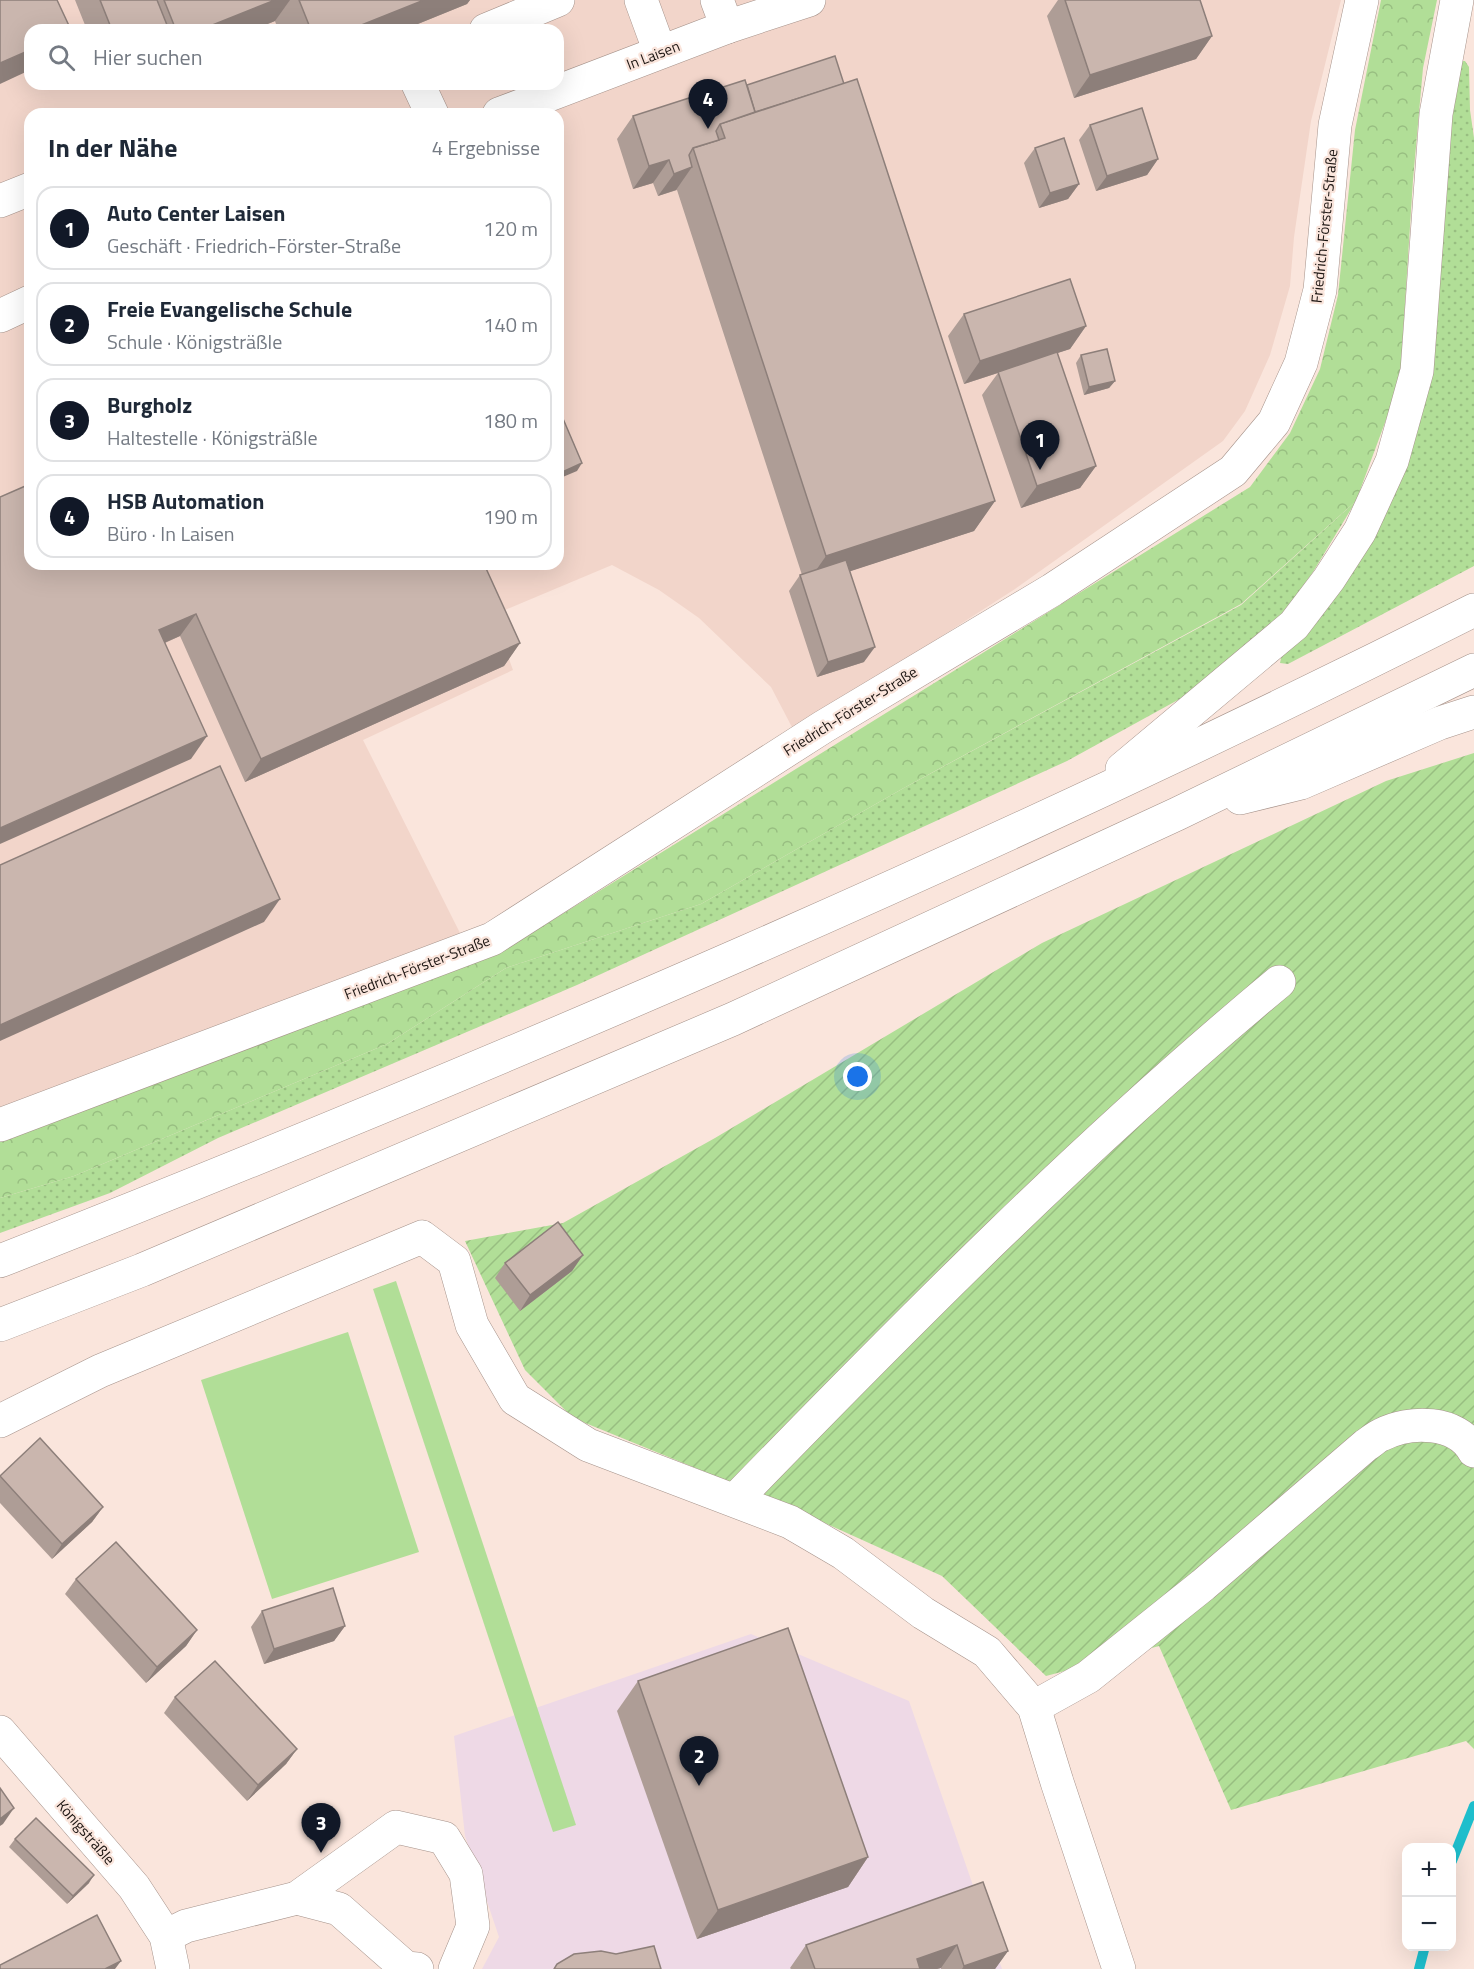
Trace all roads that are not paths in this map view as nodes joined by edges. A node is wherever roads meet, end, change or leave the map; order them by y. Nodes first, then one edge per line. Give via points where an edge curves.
1 (558, 0) edge
2 (641, 0) edge
3 (809, 0) edge
4 (1362, 0) edge
5 (1457, 0) edge
6 (722, 13) edge
7 (500, 24) edge
8 (660, 52) junction
9 (564, 89) edge
10 (421, 90) edge
11 (561, 90) edge
12 (429, 108) edge
13 (515, 108) edge
14 (24, 191) edge
15 (0, 201) edge
16 (24, 305) edge
17 (0, 316) edge
18 (1474, 610) edge
19 (1474, 670) edge
20 (1474, 712) edge
21 (1085, 799) junction
22 (1178, 814) junction
23 (1279, 982) dead end
24 (0, 1125) edge
25 (0, 1261) edge
26 (0, 1325) edge
27 (0, 1421) edge
28 (1474, 1451) edge
29 (735, 1500) junction
30 (1034, 1707) junction
31 (0, 1732) edge
32 (297, 1898) junction
33 (166, 1936) junction
34 (172, 1969) edge
35 (406, 1969) edge
36 (417, 1969) edge
37 (455, 1969) edge
38 (1119, 1969) edge

1 - 7 main road
2 - 8 main road
3 - 6 main road, In Laisen
4 - 24 main road, Friedrich-Förster-Straße via 1335,125 1320,290 1301,363 1274,422 1233,471 1052,590 823,727 492,939
5 - 21 main road via 1436,114 1417,371 1392,461 1360,531 1294,625
6 - 8 main road, In Laisen
8 - 9 main road, In Laisen
10 - 12 main road
11 - 13 main road, In Laisen
14 - 15 main road
16 - 17 main road
18 - 21 main road
19 - 22 main road
20 - 22 main road via 1301,783
21 - 25 main road via 594,1019
22 - 26 main road via 723,1024 142,1270
23 - 29 main road via 1007,1226
27 - 29 main road via 100,1371 422,1237 453,1261 472,1325 515,1399 588,1445
28 - 30 main road via 1468,1441 1450,1429 1407,1426 1382,1434 1088,1677
29 - 30 main road via 790,1522 843,1553 923,1613 987,1652
30 - 38 main road
31 - 33 main road, Königsträßle via 130,1882
32 - 33 main road via 186,1926
32 - 35 main road via 339,1910
32 - 37 main road via 396,1827 444,1838 466,1874 473,1926
33 - 34 main road, Königsträßle
35 - 36 main road

